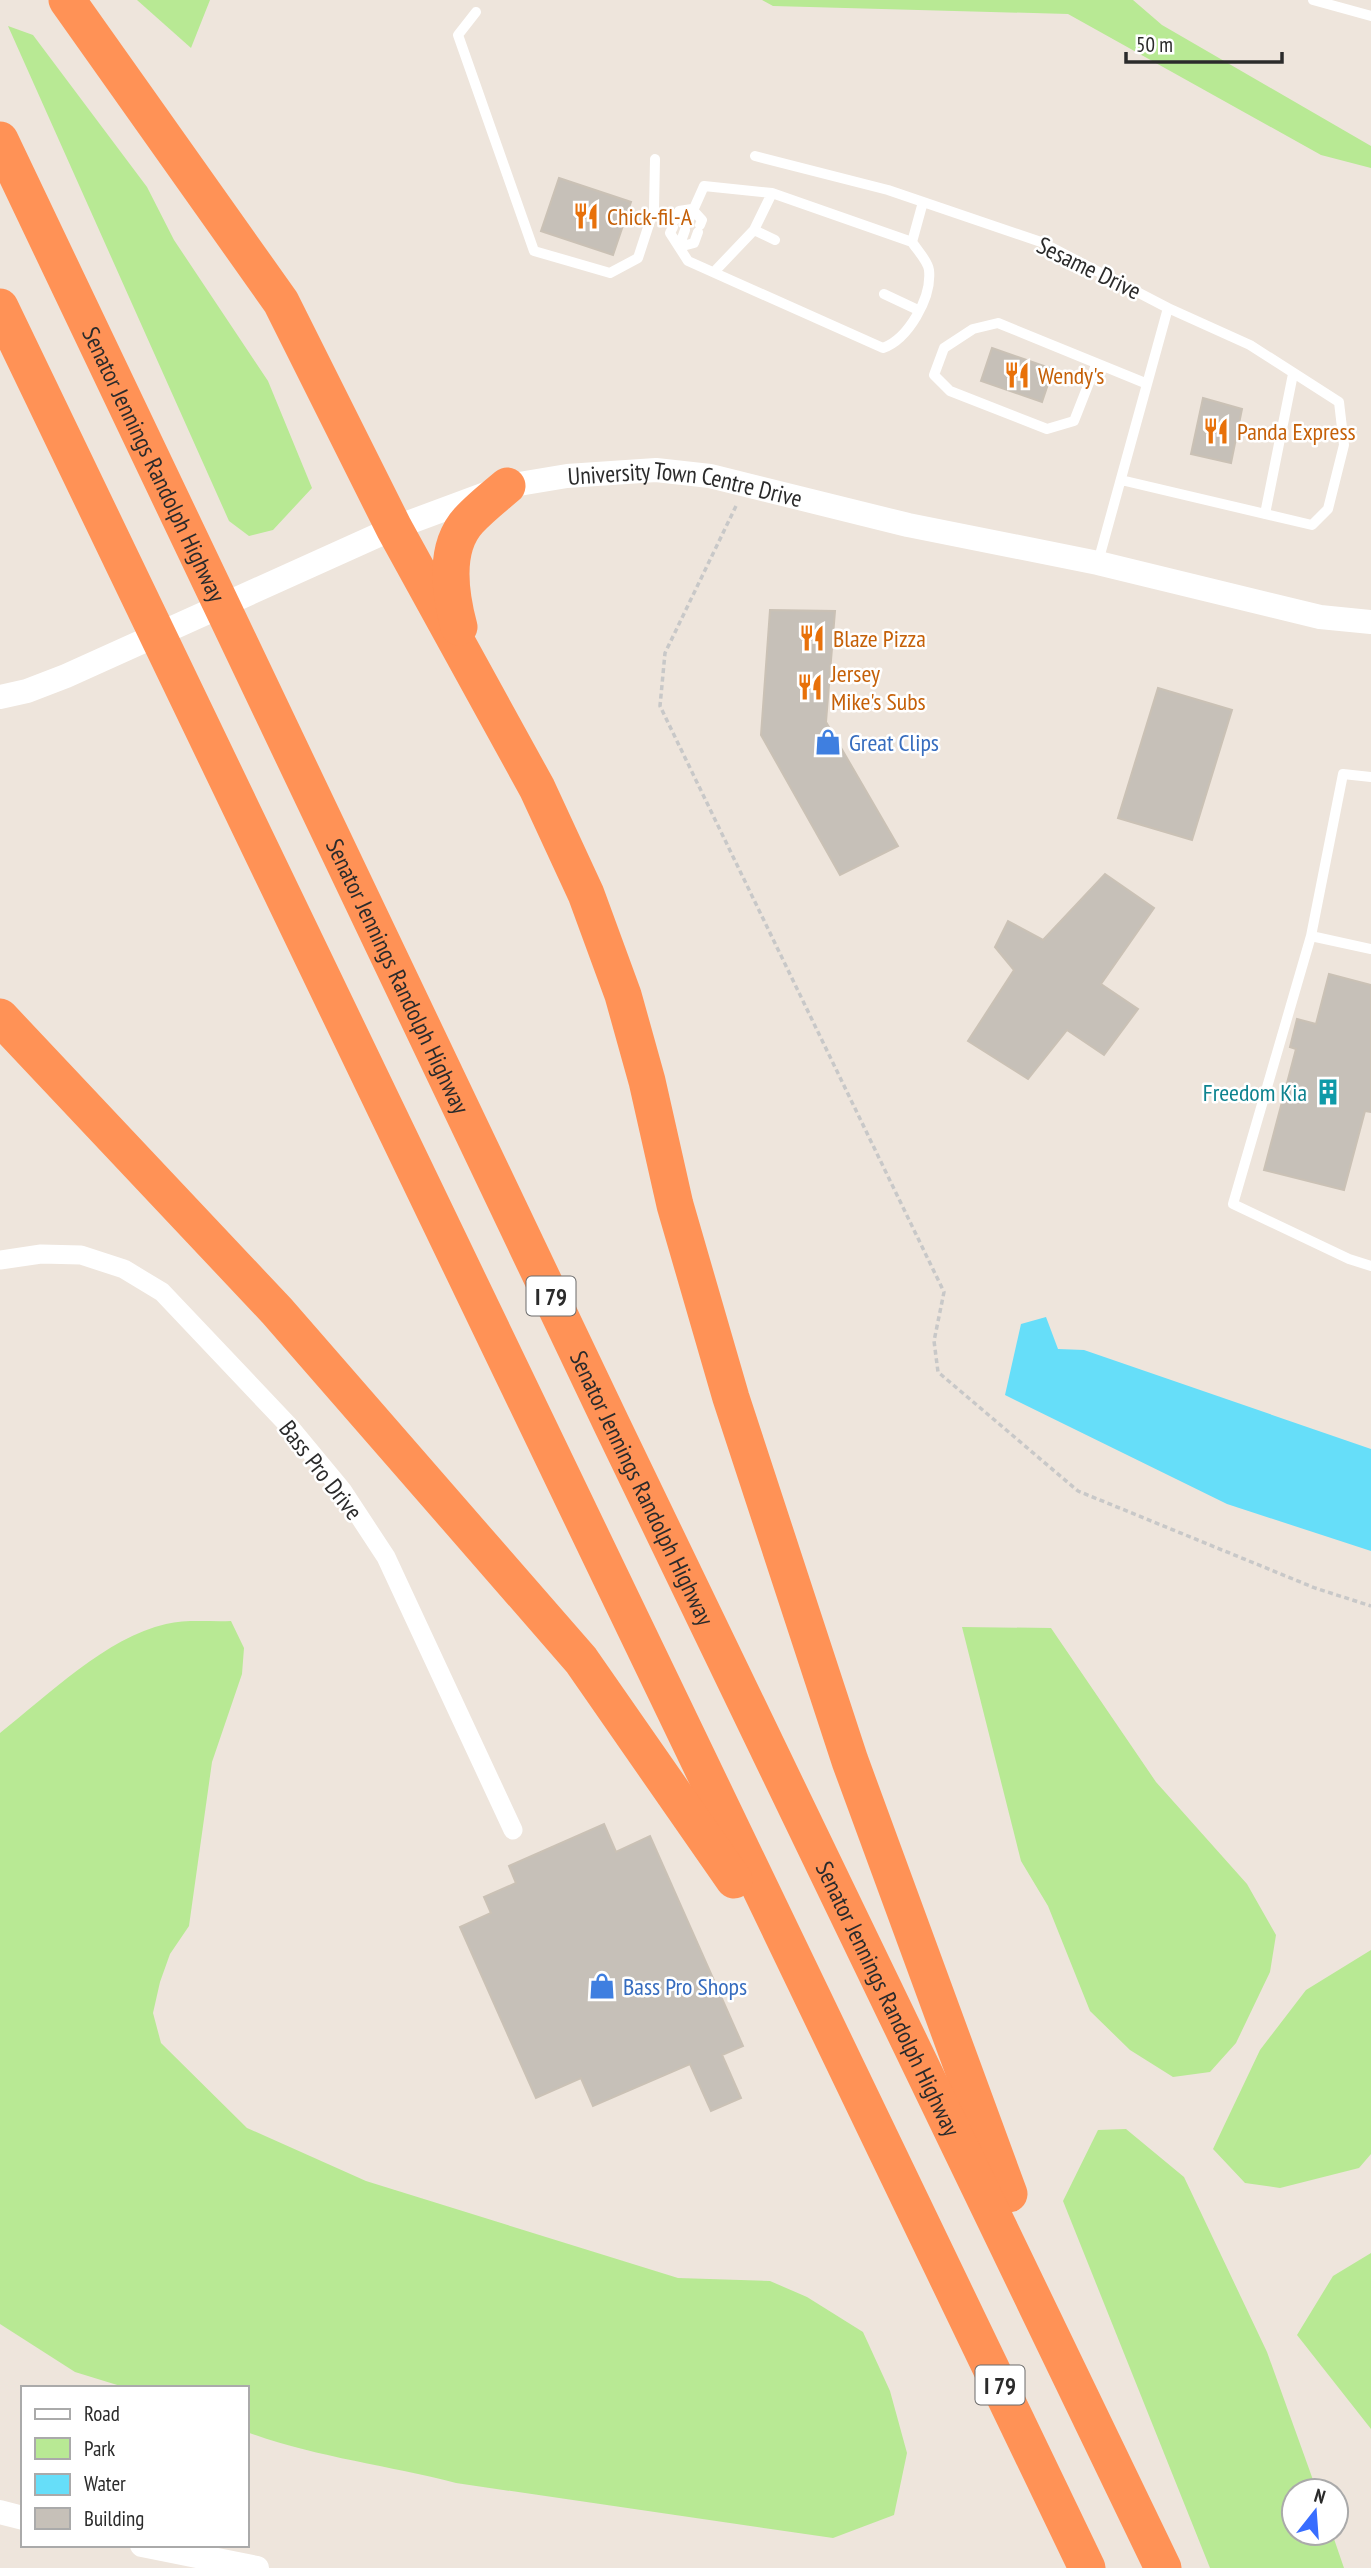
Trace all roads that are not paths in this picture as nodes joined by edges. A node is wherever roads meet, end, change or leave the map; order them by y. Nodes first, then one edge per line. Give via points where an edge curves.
1 (67, 0) edge
2 (1313, 0) edge
3 (476, 12) dead end
4 (1371, 16) edge
5 (0, 140) edge
6 (755, 156) dead end
7 (655, 159) dead end
8 (772, 193) junction
9 (923, 202) junction
10 (692, 209) junction
11 (754, 230) junction
12 (775, 240) dead end
13 (912, 242) junction
14 (679, 247) junction
15 (714, 272) junction
16 (884, 294) dead end
17 (0, 307) edge
18 (1168, 308) junction
19 (918, 310) junction
20 (1096, 365) junction
21 (1293, 374) junction
22 (1145, 383) junction
23 (1121, 480) junction
24 (507, 486) junction
25 (1265, 514) junction
26 (394, 528) junction
27 (1098, 562) junction
28 (1371, 622) edge
29 (469, 665) junction
30 (27, 691) junction
31 (0, 697) edge
32 (0, 713) edge
33 (1371, 777) edge
34 (1311, 936) junction
35 (1371, 949) edge
36 (0, 1017) edge
37 (0, 1260) edge
38 (1371, 1266) edge
39 (513, 1830) dead end
40 (914, 2202) junction
41 (1108, 2450) junction
42 (0, 2512) edge
43 (21, 2517) edge
44 (152, 2547) edge
45 (257, 2568) edge
46 (1087, 2568) edge
47 (1163, 2568) edge

1 - 26 highway via 281,302
2 - 4 lane
3 - 7 lane via 458,35 534,251 610,272 638,258 654,209
5 - 41 highway, Senator Jennings Randolph Highway / I 79 via 612,1425
6 - 9 lane, Sesame Drive
8 - 10 lane via 704,186
8 - 11 lane
8 - 13 lane
9 - 13 lane
9 - 18 lane, Sesame Drive via 1041,242
10 - 14 lane
10 - 14 lane via 679,211 670,233
10 - 14 lane via 702,220 699,229 694,243
11 - 12 lane
11 - 15 lane
13 - 19 lane via 929,267 929,286
14 - 15 lane via 688,261
15 - 19 lane via 883,348 906,334
16 - 19 lane
17 - 40 highway, I 79
18 - 21 lane via 1250,345
18 - 22 lane, Sesame Drive
20 - 20 lane via 998,323 973,329 944,348 934,375 950,391 1047,429 1074,421
20 - 22 lane
21 - 25 lane
21 - 25 lane via 1339,402 1344,445 1328,509 1312,525
22 - 23 lane, Sesame Drive
23 - 25 lane
23 - 27 lane, Sesame Drive
24 - 26 street, University Town Centre Drive
24 - 27 street, University Town Centre Drive via 567,476 656,470 710,476 908,525
24 - 29 highway via 467,522 453,551 450,595
26 - 29 highway
26 - 30 street, University Town Centre Drive
27 - 28 street, University Town Centre Drive via 1320,617
29 - 41 highway via 537,788 600,932 644,1068 675,1205 731,1398 850,1760 992,2153
30 - 31 street, University Town Centre Drive
30 - 32 street, University Town Centre Drive
33 - 34 lane via 1343,774
34 - 35 lane
34 - 38 lane via 1233,1204
36 - 40 highway via 277,1311 581,1660 727,1867 809,2023
37 - 39 street, Bass Pro Drive via 80,1255 124,1269 162,1292 289,1426 342,1490 386,1557
40 - 46 highway, I 79
41 - 47 highway, Senator Jennings Randolph Highway / I 79
42 - 43 street
44 - 45 street

